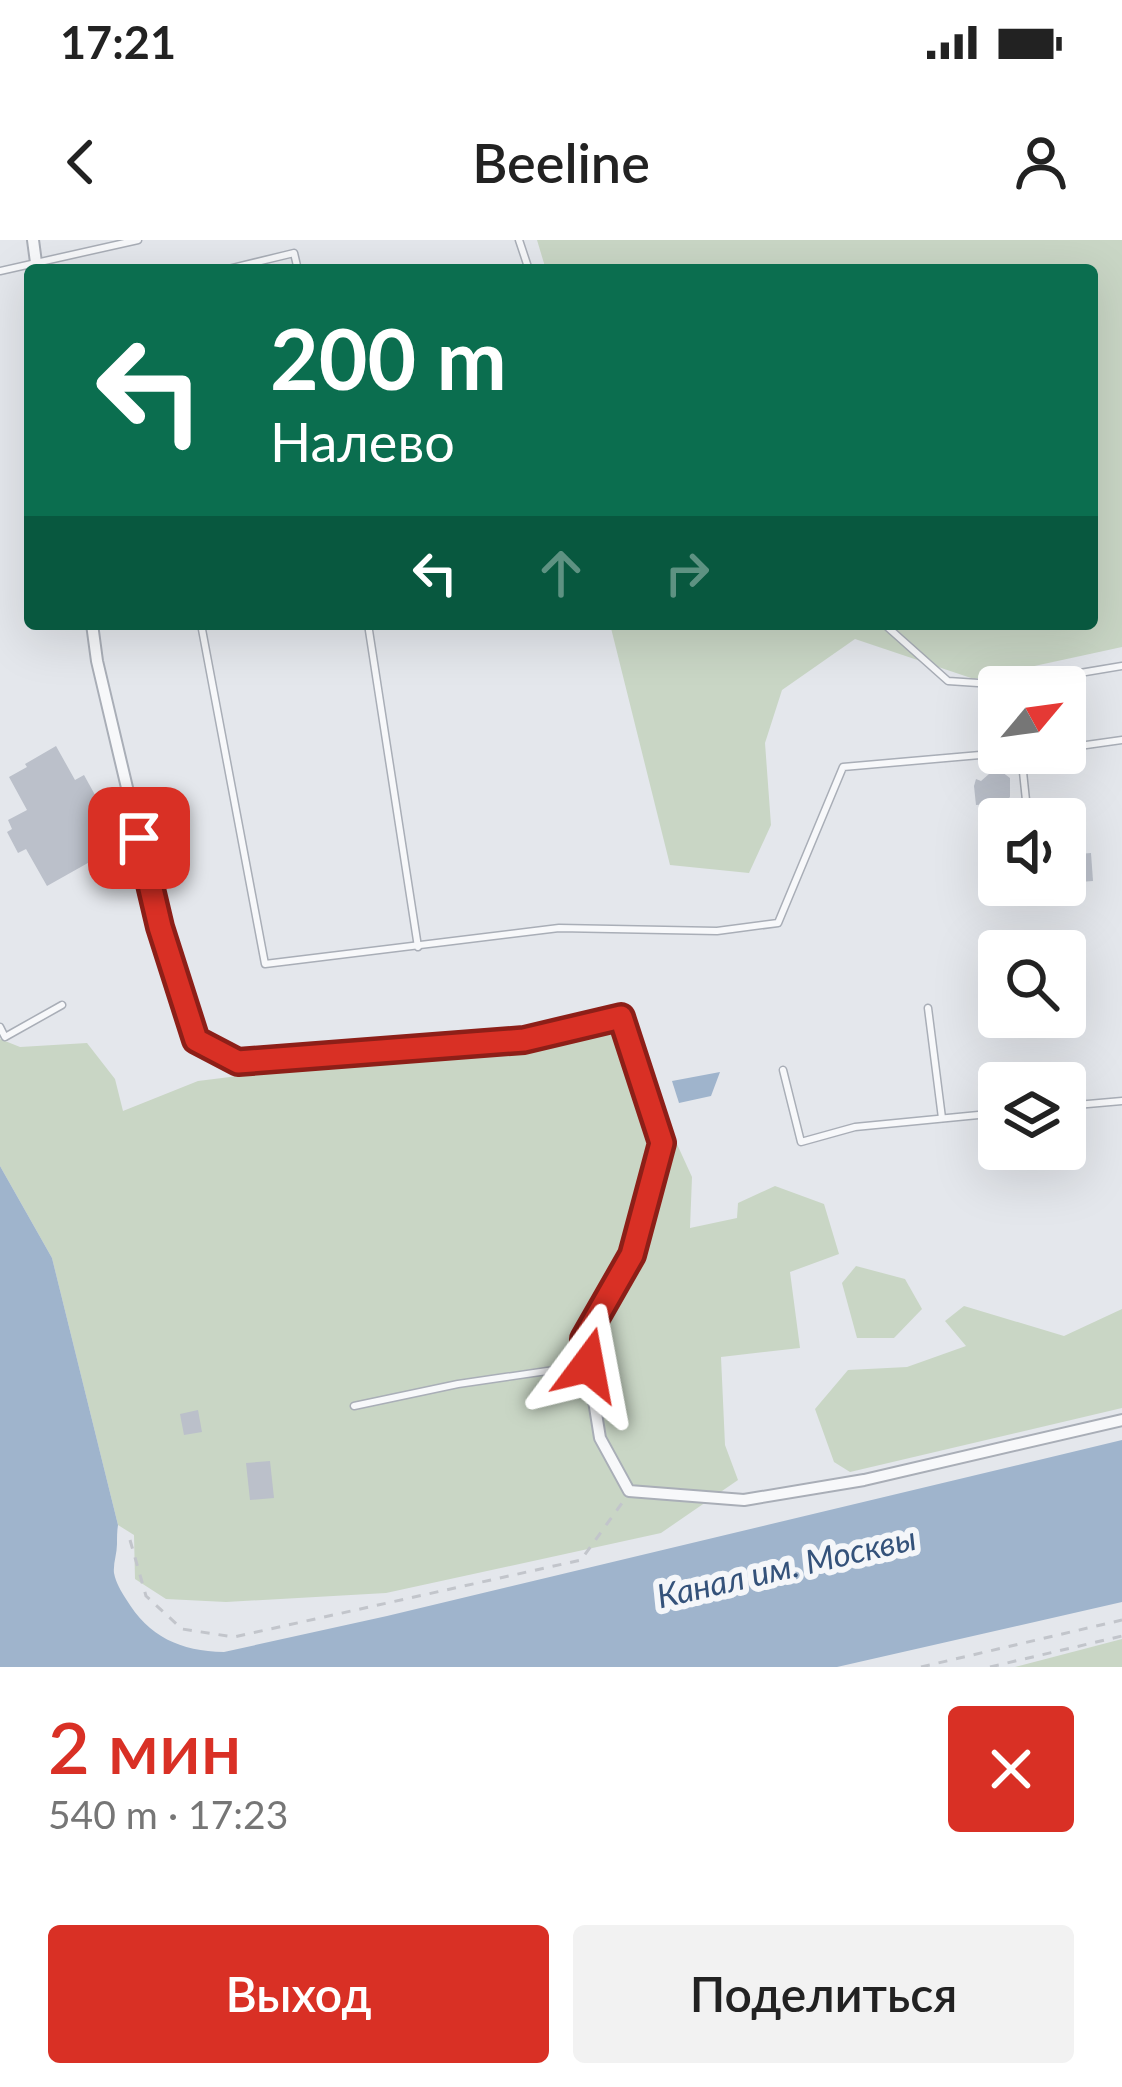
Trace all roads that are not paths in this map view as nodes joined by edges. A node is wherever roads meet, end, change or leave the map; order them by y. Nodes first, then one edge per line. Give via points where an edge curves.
1 (138, 240) edge
2 (44, 264) edge
3 (249, 264) edge
4 (297, 264) edge
5 (93, 630) edge
6 (202, 630) edge
7 (369, 630) edge
8 (891, 630) edge
9 (1122, 666) edge
10 (1122, 740) edge
11 (1086, 745) edge
12 (978, 755) edge
13 (418, 947) junction
14 (62, 1006) dead end
15 (928, 1008) dead end
16 (0, 1027) edge
17 (783, 1070) dead end
18 (1122, 1100) edge
19 (1086, 1104) edge
20 (978, 1115) edge
21 (943, 1119) junction
22 (588, 1365) junction
23 (354, 1406) dead end
24 (1122, 1420) edge

1 - 2 lane
3 - 4 lane via 294,253
5 - 22 street via 160,927 196,1040 238,1062 524,1040 621,1017 662,1143 632,1255 584,1339
6 - 13 lane via 265,964
7 - 13 lane
8 - 9 lane via 948,681 1008,685
10 - 11 lane
12 - 13 lane via 843,766 778,923 717,931 559,928
14 - 16 lane via 5,1037
15 - 21 lane
17 - 21 lane via 801,1142 855,1127
18 - 19 lane
20 - 21 lane
22 - 23 lane
22 - 24 street via 600,1438 629,1491 744,1500

